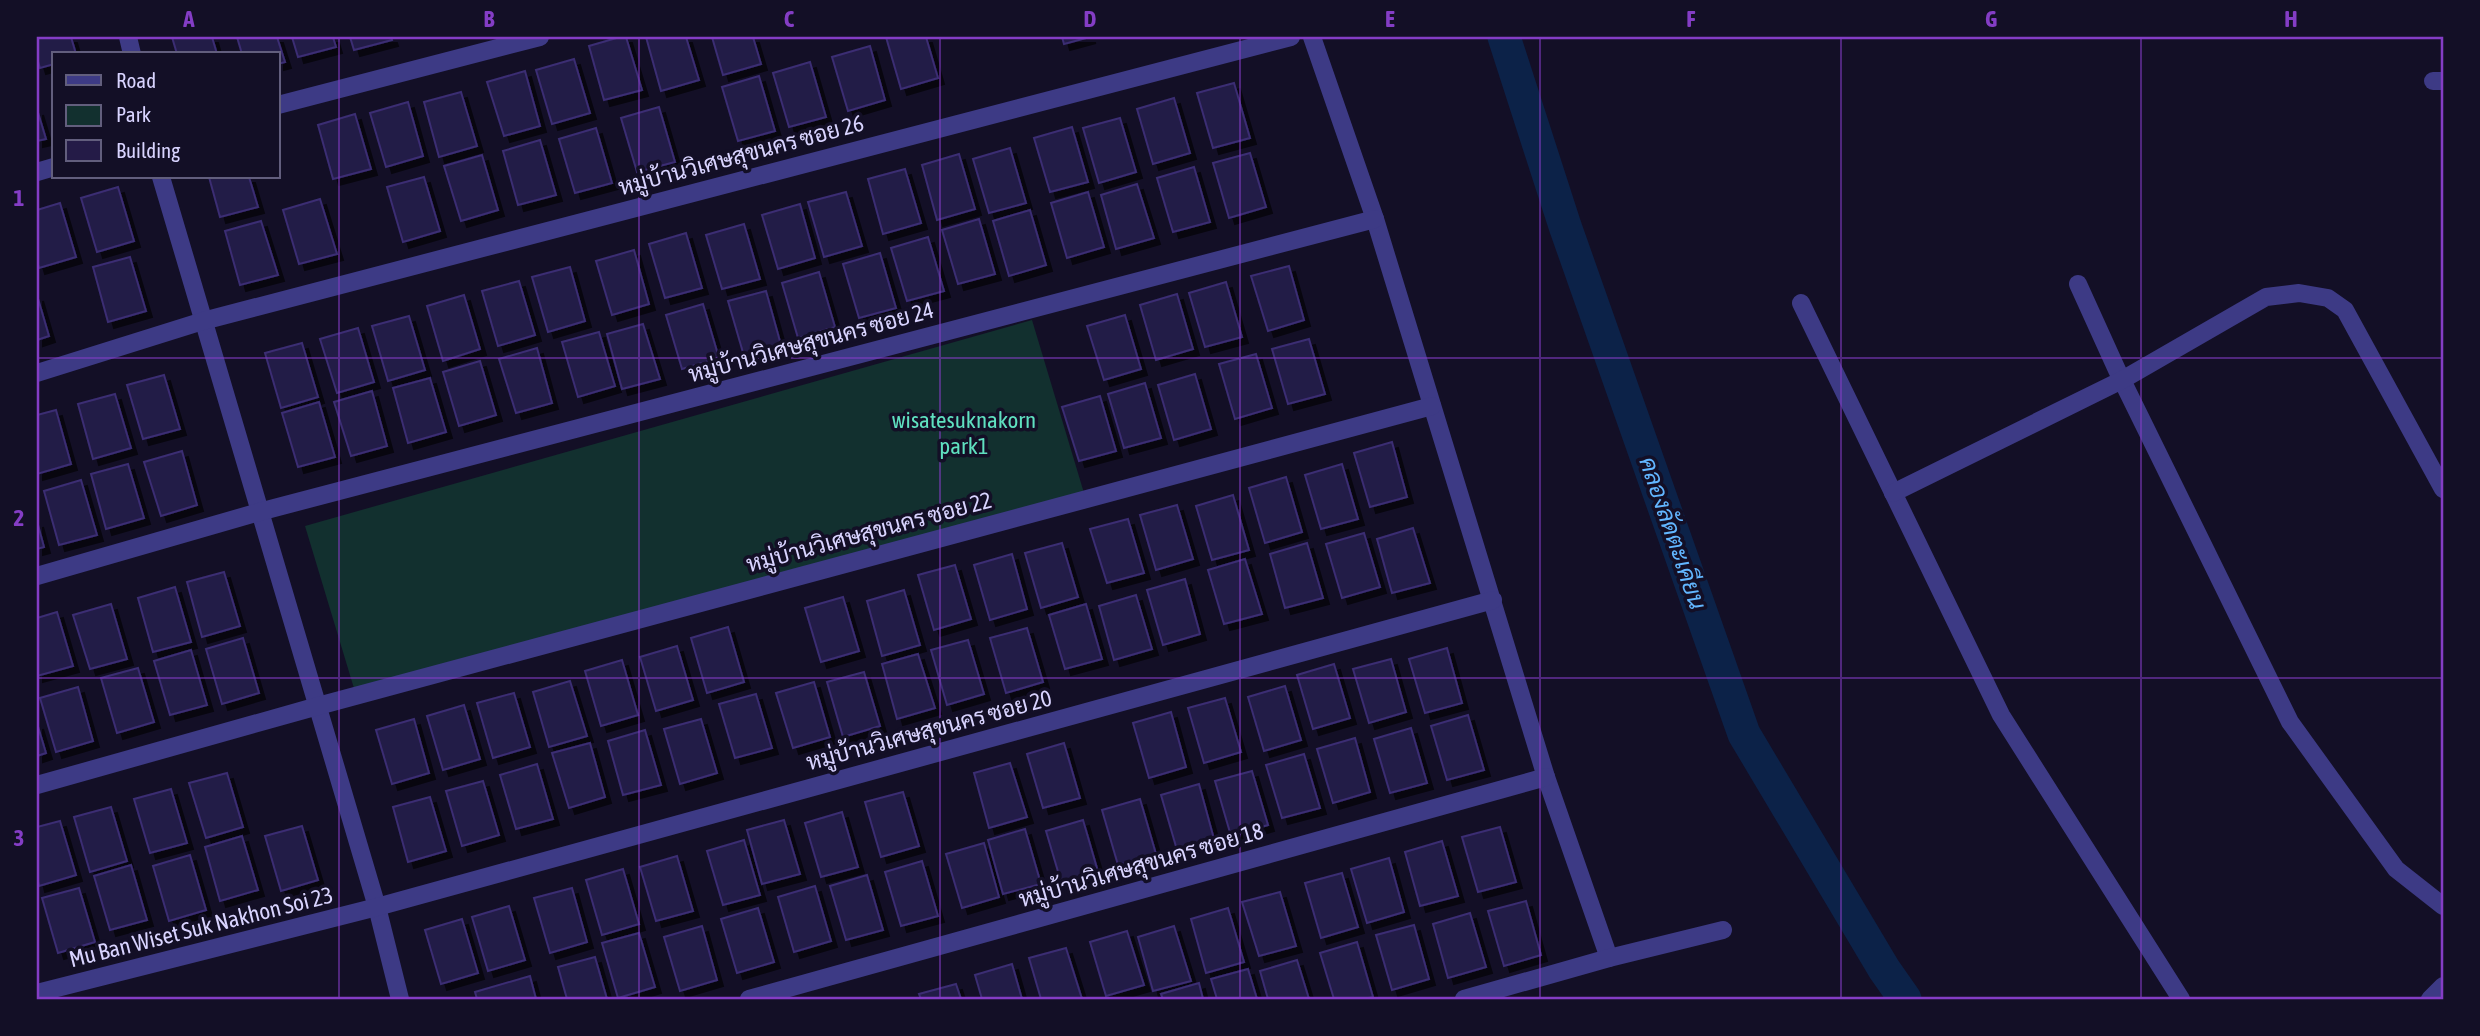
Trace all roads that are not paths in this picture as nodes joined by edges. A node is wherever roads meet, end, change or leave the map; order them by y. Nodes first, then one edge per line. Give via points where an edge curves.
1 (540, 37) edge
2 (1291, 37) edge
3 (1312, 37) edge
4 (280, 104) edge
5 (161, 178) edge
6 (1375, 219) junction
7 (2078, 284) dead end
8 (1801, 303) dead end
9 (203, 321) junction
10 (37, 373) edge
11 (2122, 380) junction
12 (1432, 406) junction
13 (2441, 480) edge
14 (1893, 493) junction
15 (259, 512) junction
16 (37, 576) edge
17 (1493, 600) junction
18 (318, 706) junction
19 (1546, 777) junction
20 (37, 785) edge
21 (2443, 906) edge
22 (377, 907) junction
23 (1724, 930) dead end
24 (1609, 958) junction
25 (2443, 986) edge
26 (37, 993) edge
27 (400, 999) edge
28 (749, 999) edge
29 (1464, 999) edge
30 (2181, 999) edge
31 (2431, 999) edge

1 - 4 street
2 - 9 street, หมู่บ้านวิเศษสุขนคร ซอย 26
3 - 6 street
5 - 9 street
6 - 12 street
6 - 15 street, หมู่บ้านวิเศษสุขนคร ซอย 24
7 - 11 street
8 - 14 street
9 - 10 street, หมู่บ้านวิเศษสุขนคร ซอย 26
9 - 15 street
11 - 13 street via 2266,297 2300,293 2328,298 2345,310
11 - 14 street
11 - 21 street via 2290,722 2396,869
12 - 17 street
12 - 18 street, หมู่บ้านวิเศษสุขนคร ซอย 22
14 - 30 street via 2001,715
15 - 16 street, หมู่บ้านวิเศษสุขนคร ซอย 24
15 - 18 street
17 - 19 street
17 - 22 street, หมู่บ้านวิเศษสุขนคร ซอย 20
18 - 20 street, หมู่บ้านวิเศษสุขนคร ซอย 22
18 - 22 street
19 - 24 street
19 - 28 street, หมู่บ้านวิเศษสุขนคร ซอย 18
22 - 26 street, Mu Ban Wiset Suk Nakhon Soi 23
22 - 27 street
23 - 24 street
24 - 29 street
25 - 31 street

